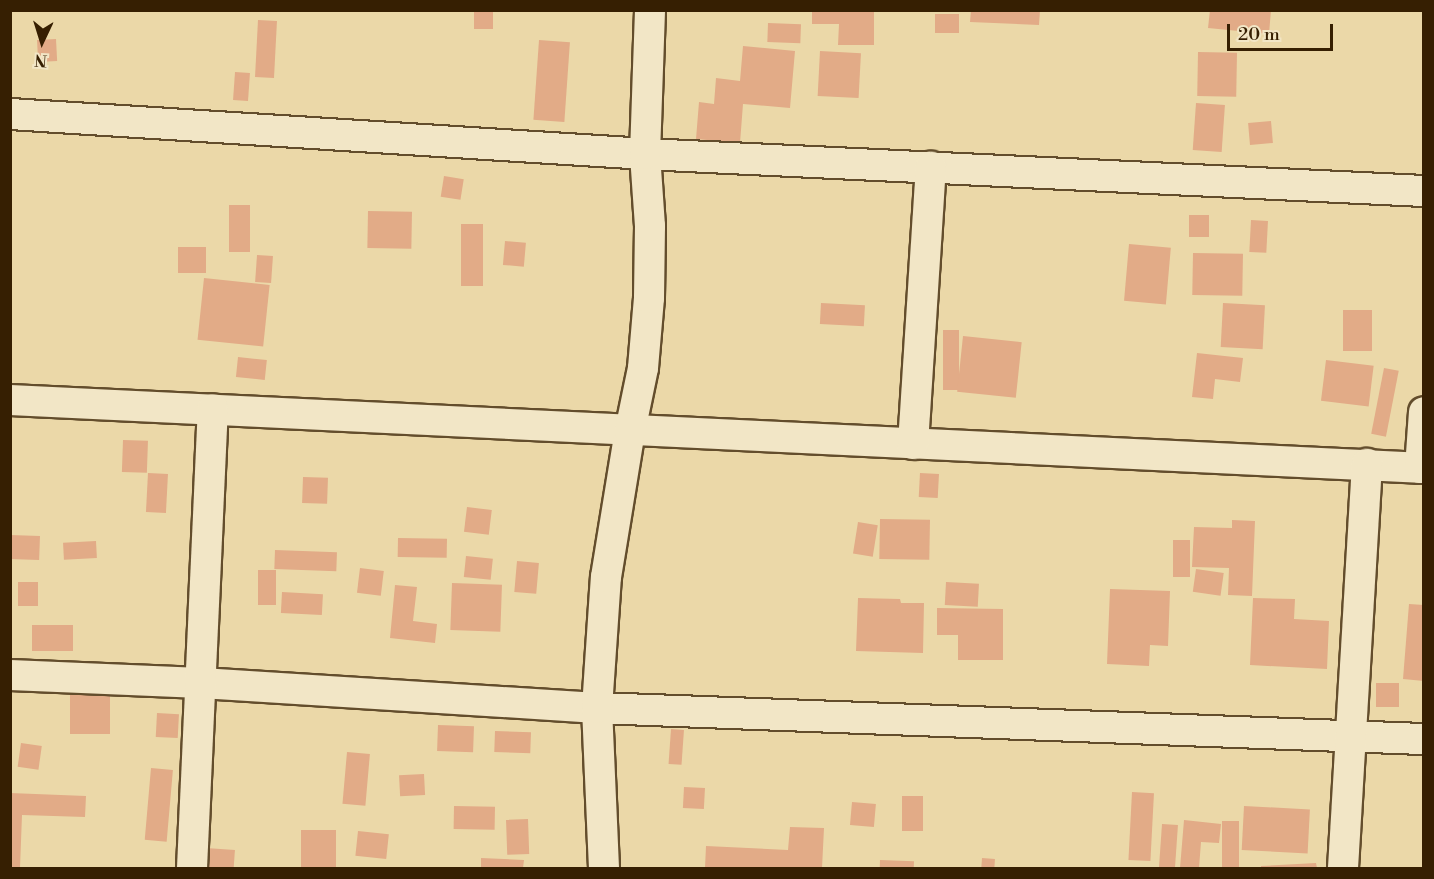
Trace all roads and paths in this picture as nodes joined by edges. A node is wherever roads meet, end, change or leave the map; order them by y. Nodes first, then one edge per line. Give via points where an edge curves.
1 (650, 10) edge
2 (10, 114) edge
3 (645, 154) junction
4 (930, 167) junction
5 (1424, 191) edge
6 (10, 400) edge
7 (213, 409) junction
8 (1424, 412) edge
9 (630, 431) junction
10 (913, 444) junction
11 (1366, 464) junction
12 (1422, 468) edge
13 (10, 675) edge
14 (201, 683) junction
15 (597, 708) junction
16 (1350, 736) junction
17 (1424, 739) edge
18 (192, 868) edge
19 (604, 868) edge
20 (1343, 868) edge

1 - 3 street
2 - 3 street
3 - 4 street
3 - 9 street via 649,298 643,368
4 - 5 street
4 - 10 street
6 - 7 street
7 - 9 street
7 - 14 street
8 - 12 street
9 - 10 street
9 - 15 street via 606,577
10 - 11 street
11 - 12 street
11 - 16 street
13 - 14 street
14 - 15 street
14 - 18 street
15 - 16 street
15 - 19 street
16 - 17 street
16 - 20 street

